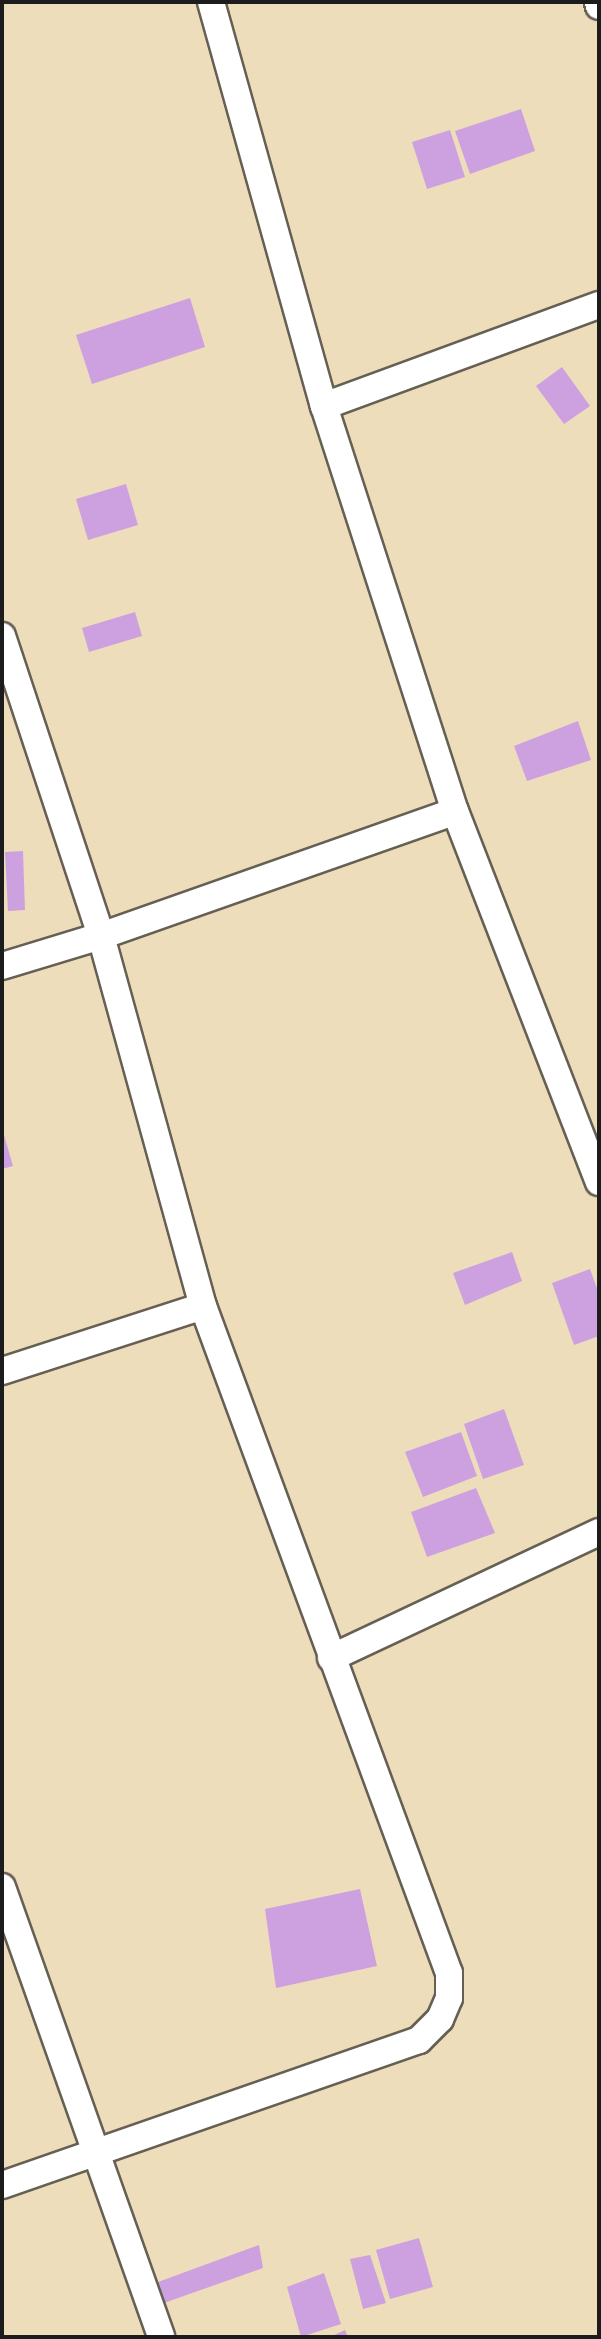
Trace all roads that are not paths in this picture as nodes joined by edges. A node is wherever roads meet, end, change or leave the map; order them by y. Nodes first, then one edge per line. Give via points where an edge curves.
1 (211, 2) edge
2 (599, 305) edge
3 (324, 406) junction
4 (2, 636) edge
5 (456, 811) junction
6 (101, 936) junction
7 (2, 966) edge
8 (589, 1125) edge
9 (599, 1182) edge
10 (203, 1306) junction
11 (2, 1371) edge
12 (599, 1532) edge
13 (331, 1658) junction
14 (2, 1887) edge
15 (96, 2155) junction
16 (2, 2185) edge
17 (160, 2337) edge

1 - 3 street
2 - 3 street
3 - 5 street
4 - 6 street
5 - 6 street
5 - 8 street
6 - 7 street
6 - 10 street
8 - 9 street
10 - 11 street
10 - 13 street
12 - 13 street
13 - 15 street via 449,1973 449,1998 440,2019 419,2040
14 - 15 street
15 - 16 street
15 - 17 street

